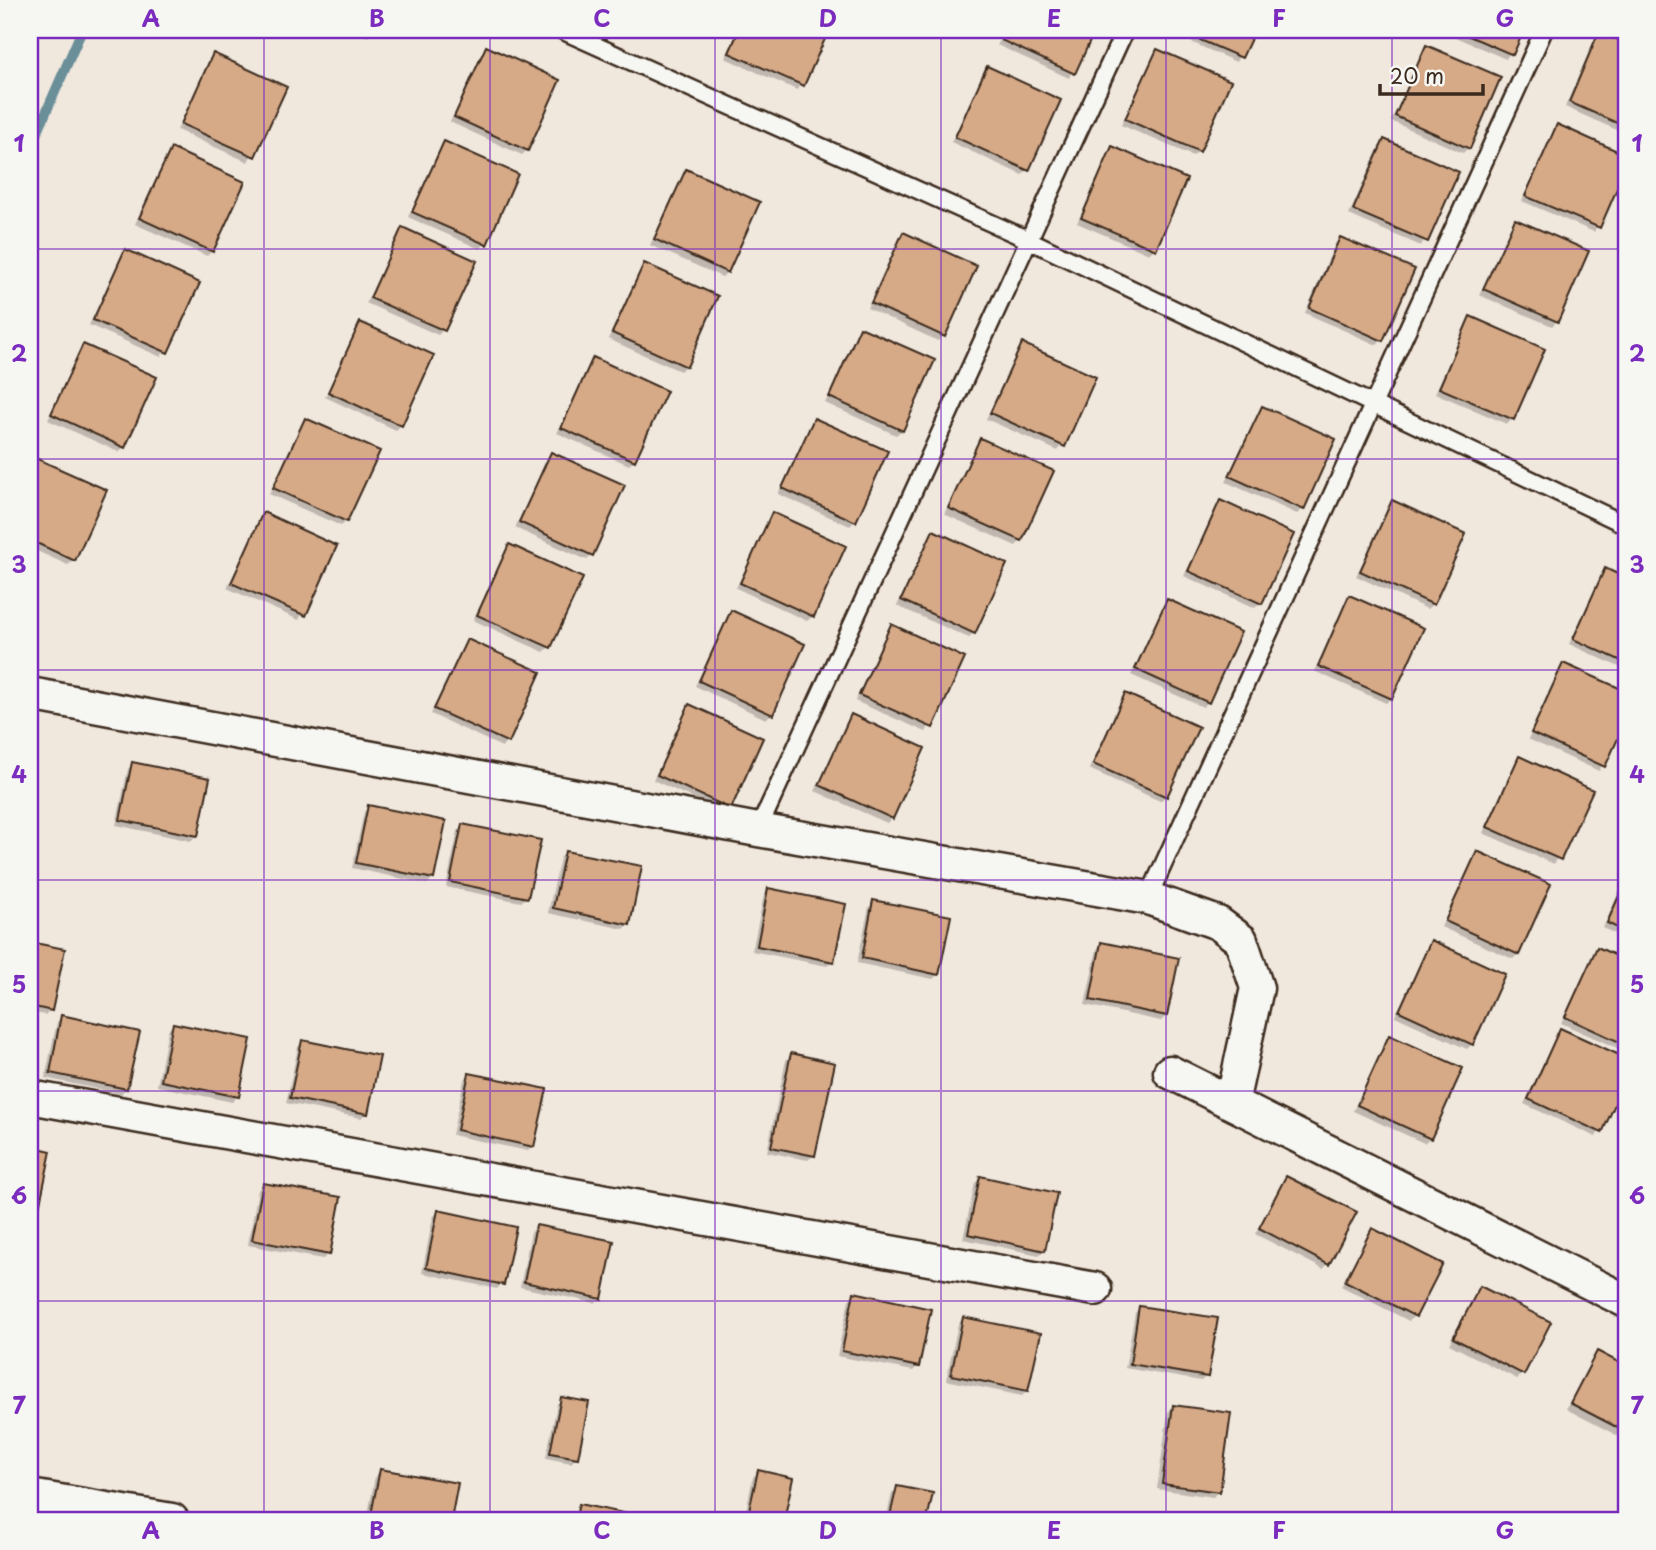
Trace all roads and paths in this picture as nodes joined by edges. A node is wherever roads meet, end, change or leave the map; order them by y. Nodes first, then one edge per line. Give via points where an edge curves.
1 (561, 30) edge
2 (1125, 30) edge
3 (1544, 30) edge
4 (1029, 240) junction
5 (1376, 403) junction
6 (1626, 525) edge
7 (30, 694) edge
8 (758, 830) junction
9 (1148, 898) junction
10 (1170, 1072) dead end
11 (30, 1097) edge
12 (1232, 1103) junction
13 (1095, 1289) dead end
14 (1626, 1301) edge
15 (30, 1496) edge
16 (172, 1520) edge

1 - 4 lane
2 - 4 lane
3 - 5 lane
4 - 5 lane
4 - 8 lane
5 - 6 lane
5 - 9 lane
7 - 8 street
8 - 9 street
9 - 12 street via 1218,923 1241,940 1257,988
10 - 12 street
11 - 13 street
12 - 14 street
15 - 16 street

